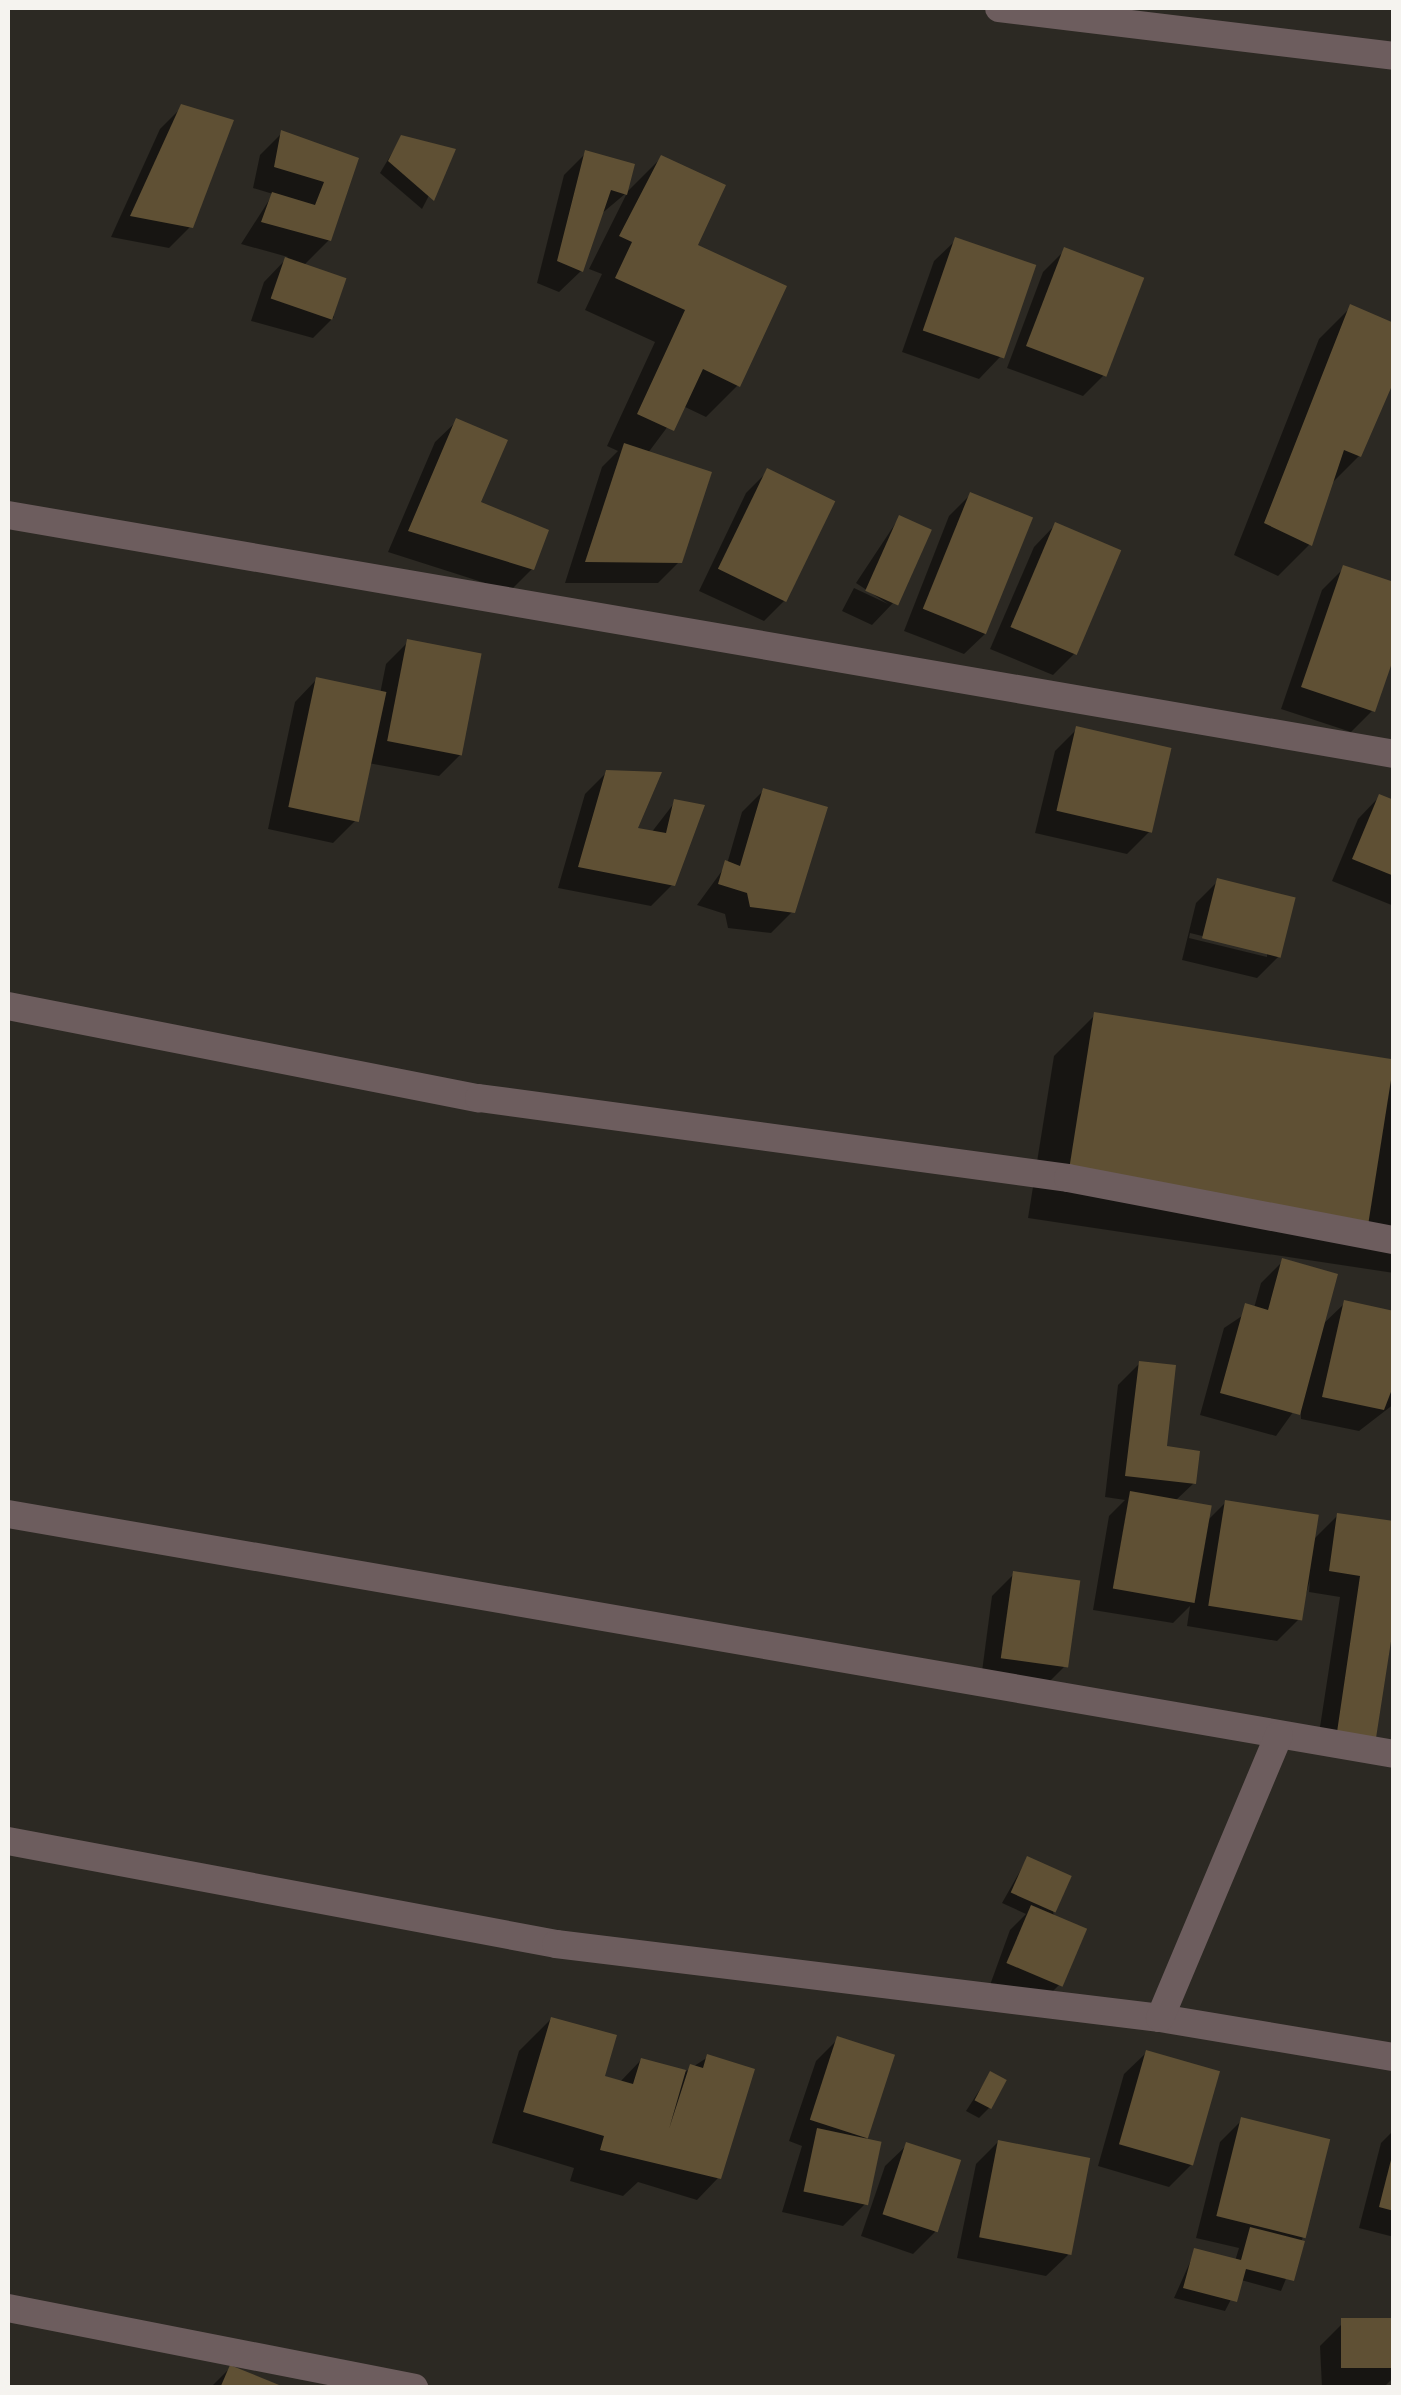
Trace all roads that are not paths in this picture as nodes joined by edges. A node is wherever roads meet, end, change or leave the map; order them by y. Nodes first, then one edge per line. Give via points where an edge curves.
1 (999, 8) edge
2 (1394, 56) edge
3 (8, 515) edge
4 (1394, 754) edge
5 (8, 1006) edge
6 (1394, 1240) edge
7 (8, 1514) edge
8 (1278, 1735) junction
9 (1394, 1754) edge
10 (8, 1842) edge
11 (1160, 2018) junction
12 (1394, 2058) edge
13 (8, 2308) edge
14 (414, 2388) edge

1 - 2 street
3 - 4 street
5 - 6 street via 480,1098 1068,1178
7 - 8 street
8 - 9 street
8 - 11 street
10 - 11 street via 556,1944
11 - 12 street
13 - 14 street

